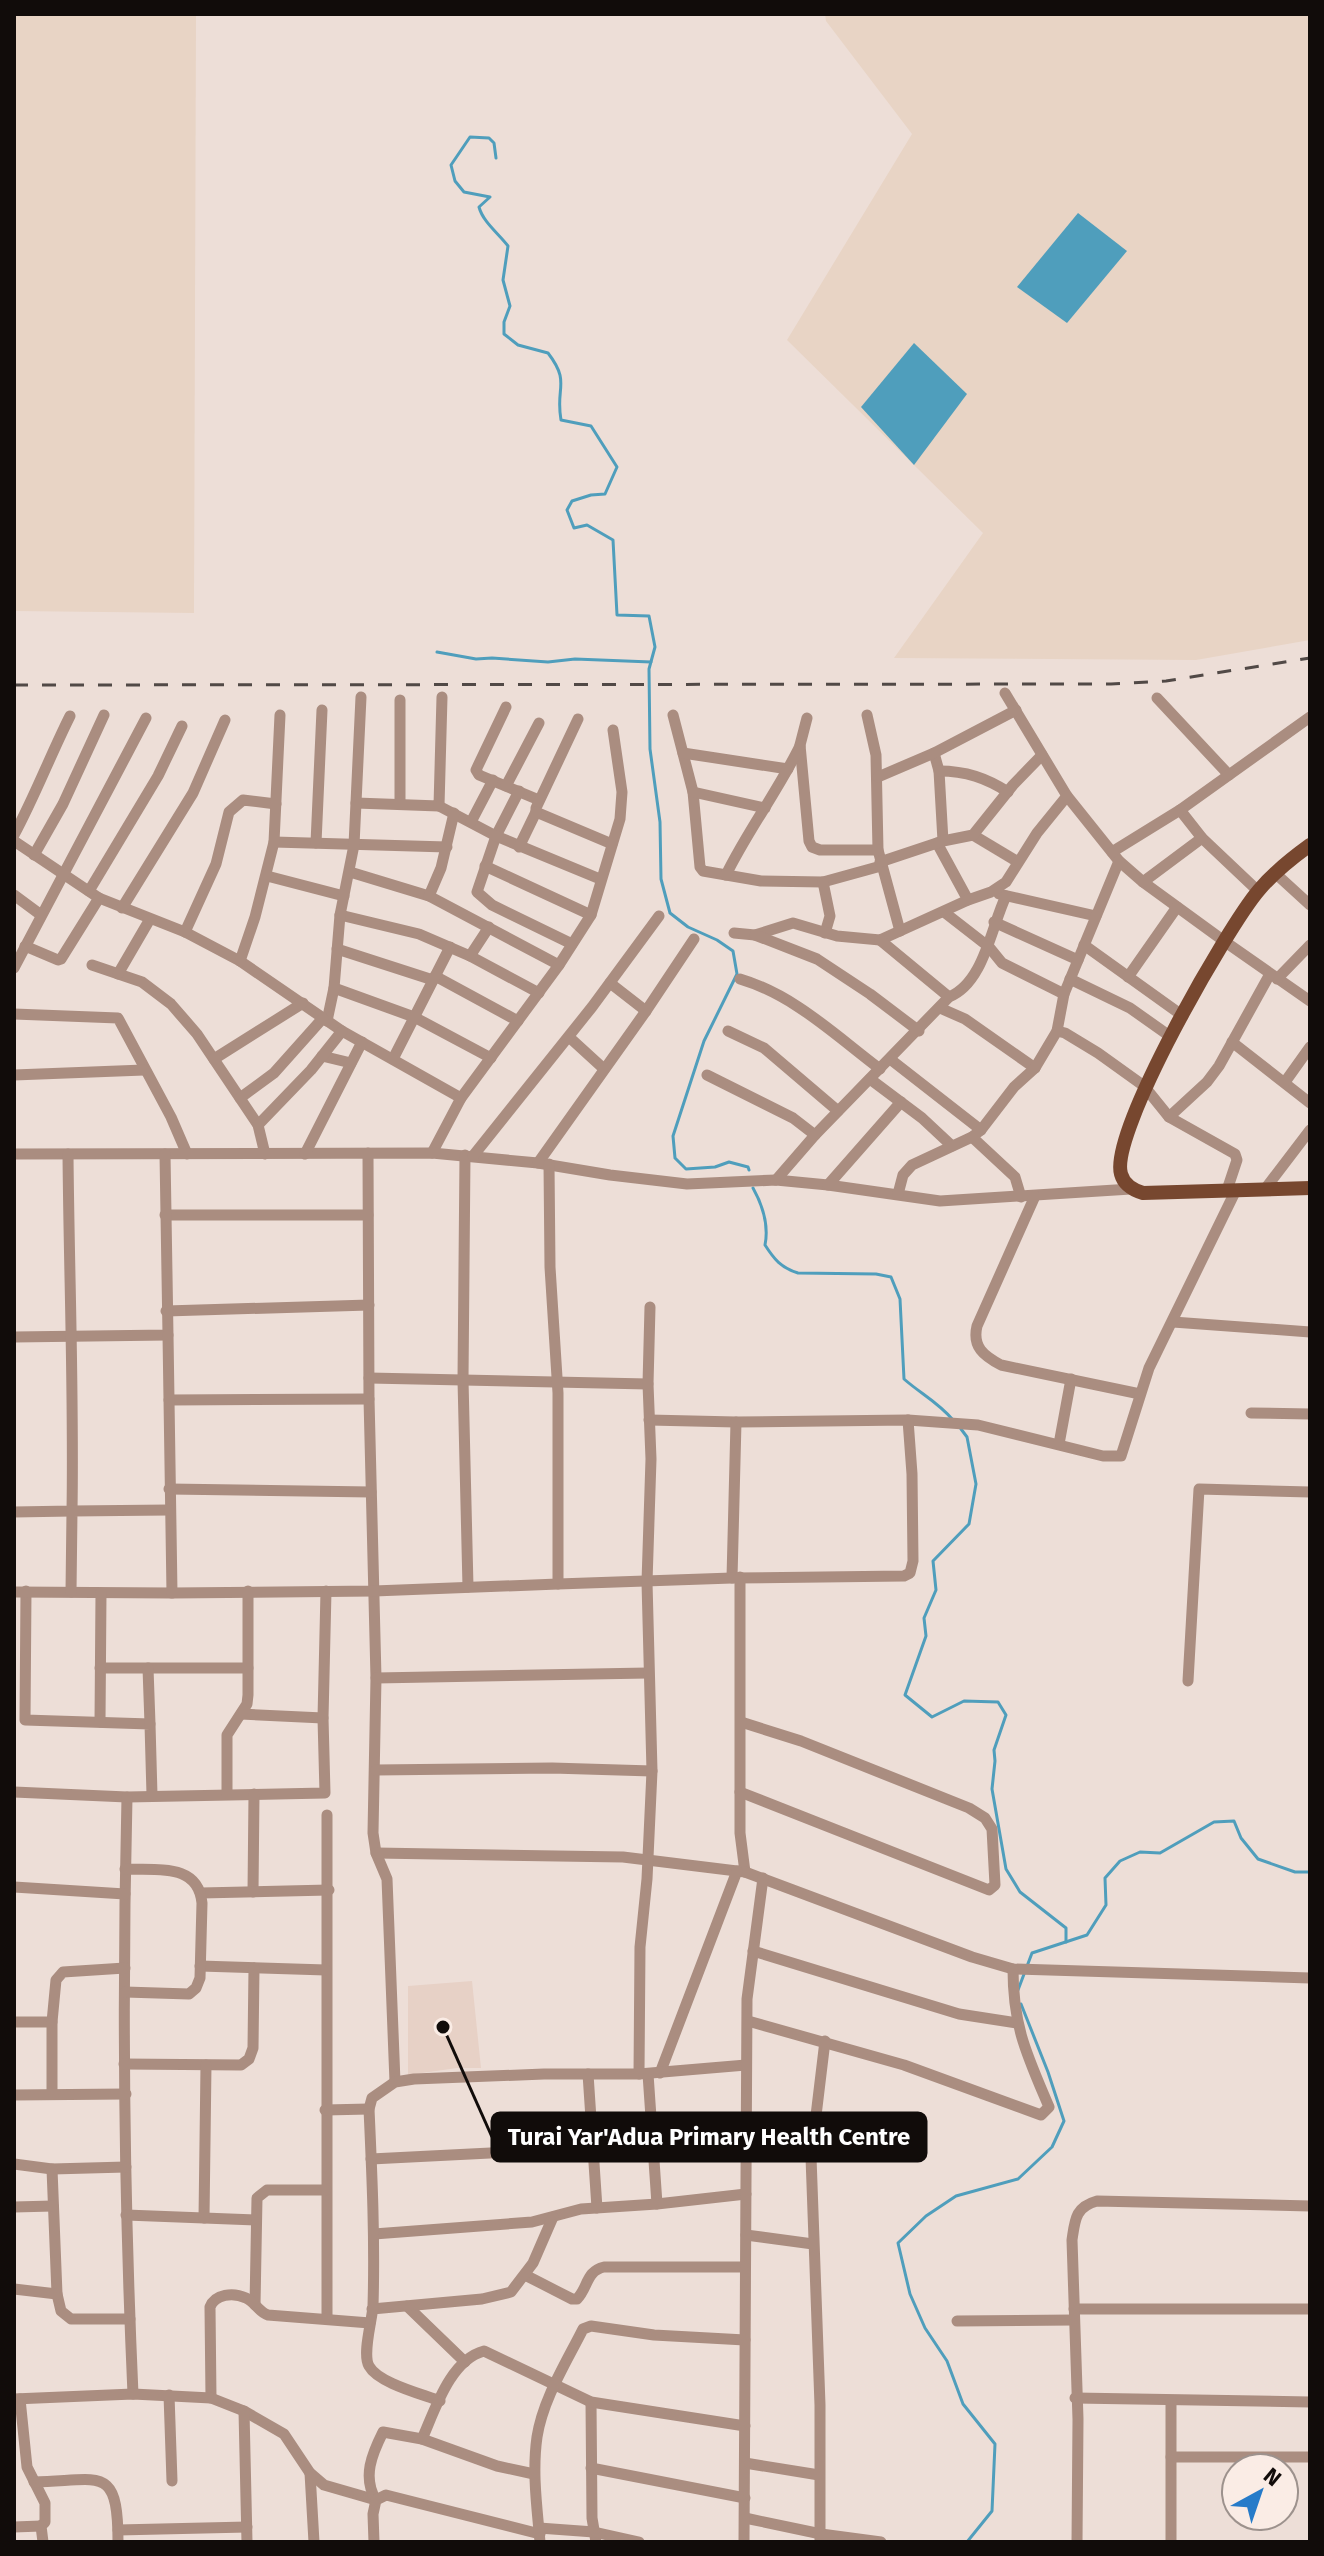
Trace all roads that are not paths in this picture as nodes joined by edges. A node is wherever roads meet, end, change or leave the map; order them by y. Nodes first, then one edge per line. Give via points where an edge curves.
1 (1005, 693) dead end
2 (361, 697) dead end
3 (442, 697) dead end
4 (1157, 698) dead end
5 (400, 700) dead end
6 (506, 707) dead end
7 (322, 710) dead end
8 (1016, 710) junction
9 (104, 715) dead end
10 (280, 715) dead end
11 (673, 715) dead end
12 (867, 715) dead end
13 (70, 716) dead end
14 (1310, 717) edge
15 (146, 718) dead end
16 (807, 718) dead end
17 (578, 719) dead end
18 (225, 720) dead end
19 (539, 723) dead end
20 (182, 726) dead end
21 (613, 730) dead end
22 (800, 745) junction
23 (683, 753) junction
24 (934, 753) junction
25 (1042, 755) junction
26 (788, 769) junction
27 (939, 771) junction
28 (1229, 775) junction
29 (878, 777) junction
30 (493, 780) junction
31 (506, 786) junction
32 (519, 791) junction
33 (693, 792) junction
34 (1008, 792) junction
35 (1067, 796) junction
36 (356, 803) junction
37 (400, 803) junction
38 (276, 804) junction
39 (439, 806) junction
40 (538, 806) junction
41 (765, 808) junction
42 (1180, 810) junction
43 (454, 813) junction
44 (471, 822) junction
45 (973, 835) junction
46 (496, 836) junction
47 (14, 838) edge
48 (1202, 838) junction
49 (274, 842) junction
50 (940, 842) junction
51 (316, 843) junction
52 (612, 844) junction
53 (354, 845) junction
54 (1310, 845) edge
55 (447, 847) junction
56 (519, 847) junction
57 (34, 855) junction
58 (1116, 856) junction
59 (880, 859) junction
60 (1018, 862) junction
61 (485, 866) junction
62 (350, 872) junction
63 (1275, 873) junction
64 (62, 874) junction
65 (726, 875) junction
66 (267, 876) junction
67 (600, 879) junction
68 (823, 882) junction
69 (1143, 882) junction
70 (1258, 891) junction
71 (991, 892) junction
72 (94, 894) junction
73 (14, 895) edge
74 (344, 896) junction
75 (429, 896) junction
76 (1006, 896) junction
77 (968, 900) junction
78 (1310, 905) edge
79 (1177, 907) junction
80 (122, 908) junction
81 (944, 912) junction
82 (41, 915) junction
83 (340, 915) junction
84 (591, 915) junction
85 (659, 916) dead end
86 (1096, 916) junction
87 (150, 919) junction
88 (994, 922) junction
89 (489, 927) junction
90 (900, 931) junction
91 (185, 932) junction
92 (734, 933) dead end
93 (825, 933) junction
94 (755, 935) junction
95 (694, 939) dead end
96 (880, 940) junction
97 (1224, 941) junction
98 (572, 944) junction
99 (1084, 945) junction
100 (1310, 945) edge
101 (25, 946) junction
102 (450, 947) junction
103 (989, 947) junction
104 (337, 949) junction
105 (470, 956) junction
106 (1078, 960) junction
107 (240, 961) junction
108 (92, 965) dead end
109 (559, 965) junction
110 (14, 968) edge
111 (118, 974) junction
112 (1273, 976) junction
113 (1128, 977) junction
114 (434, 978) junction
115 (740, 979) dead end
116 (1070, 979) junction
117 (610, 983) junction
118 (334, 988) junction
119 (539, 993) junction
120 (1064, 994) junction
121 (949, 997) junction
122 (1310, 1001) edge
123 (303, 1003) junction
124 (940, 1008) junction
125 (646, 1011) junction
126 (14, 1014) edge
127 (1183, 1016) junction
128 (414, 1017) junction
129 (325, 1019) junction
130 (518, 1021) junction
131 (342, 1031) junction
132 (728, 1031) dead end
133 (919, 1031) junction
134 (1057, 1031) junction
135 (569, 1037) junction
136 (1171, 1037) junction
137 (362, 1042) junction
138 (1232, 1042) junction
139 (1310, 1047) edge
140 (322, 1056) junction
141 (491, 1058) junction
142 (214, 1059) junction
143 (393, 1059) junction
144 (890, 1059) junction
145 (351, 1063) junction
146 (1035, 1068) junction
147 (604, 1069) junction
148 (880, 1069) junction
149 (144, 1070) junction
150 (14, 1075) edge
151 (707, 1075) dead end
152 (870, 1079) junction
153 (1285, 1082) junction
154 (1144, 1086) junction
155 (240, 1098) junction
156 (461, 1098) junction
157 (901, 1102) junction
158 (1310, 1103) edge
159 (838, 1111) junction
160 (1169, 1117) junction
161 (258, 1125) junction
162 (1310, 1130) edge
163 (977, 1133) junction
164 (815, 1135) junction
165 (952, 1146) junction
166 (368, 1153) junction
167 (432, 1153) junction
168 (14, 1154) edge
169 (68, 1154) junction
170 (165, 1154) junction
171 (187, 1154) junction
172 (265, 1154) junction
173 (305, 1154) junction
174 (469, 1156) junction
175 (544, 1163) junction
176 (776, 1180) junction
177 (828, 1185) junction
178 (1310, 1188) edge
179 (1131, 1189) junction
180 (1265, 1189) junction
181 (1232, 1190) junction
182 (898, 1194) junction
183 (1035, 1196) junction
184 (1021, 1197) junction
185 (165, 1215) junction
186 (368, 1215) junction
187 (369, 1305) junction
188 (650, 1307) dead end
189 (166, 1311) junction
190 (1173, 1322) junction
191 (1310, 1332) edge
192 (168, 1335) junction
193 (14, 1337) edge
194 (70, 1338) junction
195 (369, 1378) junction
196 (1071, 1379) junction
197 (463, 1380) junction
198 (558, 1381) junction
199 (648, 1384) junction
200 (1140, 1394) junction
201 (369, 1399) junction
202 (169, 1400) junction
203 (1251, 1413) dead end
204 (1310, 1414) edge
205 (649, 1420) junction
206 (908, 1420) junction
207 (736, 1422) junction
208 (1059, 1444) junction
209 (169, 1489) junction
210 (371, 1492) junction
211 (1310, 1492) edge
212 (169, 1510) junction
213 (72, 1511) junction
214 (14, 1512) edge
215 (736, 1578) junction
216 (647, 1582) junction
217 (558, 1584) junction
218 (468, 1587) junction
219 (248, 1591) junction
220 (326, 1591) junction
221 (374, 1591) junction
222 (20, 1592) edge
223 (71, 1592) junction
224 (101, 1593) junction
225 (172, 1593) junction
226 (20, 1667) edge
227 (100, 1668) junction
228 (148, 1668) junction
229 (248, 1668) junction
230 (648, 1673) junction
231 (376, 1678) junction
232 (1188, 1681) dead end
233 (241, 1714) junction
234 (323, 1718) junction
235 (100, 1722) junction
236 (741, 1722) junction
237 (150, 1724) junction
238 (376, 1770) junction
239 (652, 1771) junction
240 (14, 1792) edge
241 (740, 1792) junction
242 (227, 1794) junction
243 (254, 1794) junction
244 (152, 1795) junction
245 (127, 1797) junction
246 (327, 1815) dead end
247 (376, 1853) junction
248 (649, 1859) junction
249 (125, 1869) junction
250 (741, 1872) junction
251 (763, 1878) junction
252 (14, 1887) edge
253 (329, 1890) junction
254 (253, 1892) junction
255 (201, 1893) junction
256 (125, 1894) junction
257 (753, 1951) junction
258 (200, 1966) junction
259 (125, 1968) junction
260 (254, 1968) junction
261 (326, 1970) junction
262 (1018, 1970) junction
263 (1310, 1978) edge
264 (125, 1992) junction
265 (748, 2021) junction
266 (14, 2022) edge
267 (52, 2022) junction
268 (1017, 2023) junction
269 (825, 2041) junction
270 (124, 2064) junction
271 (206, 2065) junction
272 (746, 2065) junction
273 (588, 2074) junction
274 (649, 2074) junction
275 (395, 2082) junction
276 (52, 2093) junction
277 (126, 2094) junction
278 (14, 2095) edge
279 (369, 2109) junction
280 (325, 2110) junction
281 (747, 2126) junction
282 (652, 2138) junction
283 (593, 2148) junction
284 (371, 2159) junction
285 (14, 2164) edge
286 (126, 2167) junction
287 (52, 2169) junction
288 (326, 2190) junction
289 (746, 2194) junction
290 (657, 2204) junction
291 (53, 2206) junction
292 (1310, 2206) edge
293 (14, 2207) edge
294 (597, 2208) junction
295 (126, 2215) junction
296 (553, 2217) junction
297 (204, 2218) junction
298 (256, 2220) junction
299 (374, 2234) junction
300 (746, 2235) junction
301 (813, 2244) junction
302 (745, 2267) junction
303 (525, 2275) junction
304 (14, 2289) edge
305 (57, 2294) junction
306 (255, 2305) junction
307 (407, 2306) junction
308 (372, 2309) junction
309 (1310, 2309) edge
310 (1074, 2314) junction
311 (327, 2318) junction
312 (130, 2319) junction
313 (957, 2321) dead end
314 (370, 2323) junction
315 (745, 2340) junction
316 (465, 2362) junction
317 (555, 2386) junction
318 (133, 2394) junction
319 (169, 2395) junction
320 (211, 2398) junction
321 (1075, 2398) junction
322 (17, 2399) edge
323 (440, 2401) junction
324 (1171, 2401) junction
325 (591, 2402) junction
326 (1310, 2402) edge
327 (244, 2411) junction
328 (745, 2426) junction
329 (422, 2439) junction
330 (1171, 2457) junction
331 (1310, 2457) edge
332 (745, 2463) junction
333 (591, 2468) junction
334 (310, 2473) junction
335 (534, 2474) junction
336 (819, 2475) junction
337 (172, 2481) dead end
338 (34, 2482) junction
339 (745, 2498) junction
340 (376, 2500) junction
341 (745, 2518) junction
342 (41, 2526) junction
343 (14, 2527) edge
344 (247, 2527) junction
345 (540, 2535) edge
346 (118, 2536) edge
347 (595, 2537) edge
348 (820, 2538) edge
349 (43, 2542) edge
350 (247, 2542) edge
351 (314, 2542) edge
352 (374, 2542) edge
353 (639, 2542) edge
354 (744, 2542) edge
355 (881, 2542) edge
356 (1077, 2542) edge
357 (1171, 2542) edge

1 - 8 street
2 - 36 street
3 - 39 street
4 - 28 street
5 - 37 street
6 - 30 street via 476,770
7 - 51 street
8 - 24 street
8 - 25 street
9 - 57 street
10 - 38 street
11 - 23 street
12 - 29 street
13 - 47 street
14 - 28 street
15 - 64 street
16 - 22 street
17 - 40 street
18 - 80 street via 193,793
19 - 31 street
20 - 72 street
21 - 52 street via 622,792
22 - 26 street
22 - 59 street via 812,847
23 - 26 street
23 - 33 street
24 - 27 street
24 - 29 street
25 - 34 street
25 - 35 street
26 - 41 street
27 - 34 street via 972,774
27 - 50 street
28 - 42 street
29 - 59 street
30 - 31 street
30 - 44 street
31 - 32 street
32 - 40 street
32 - 46 street
33 - 41 street
33 - 65 street via 700,867
34 - 45 street
35 - 58 street
35 - 60 street
36 - 37 street
36 - 53 street
37 - 39 street
38 - 49 street
38 - 91 street via 243,800 229,812 216,864
39 - 43 street
40 - 52 street
40 - 56 street
41 - 65 street
42 - 48 street
42 - 58 street
43 - 44 street
43 - 55 street
44 - 46 street
45 - 50 street
45 - 60 street
46 - 56 street
46 - 61 street
47 - 57 street
48 - 69 street
48 - 70 street
49 - 51 street
49 - 66 street
50 - 59 street
50 - 77 street
51 - 53 street
52 - 67 street
53 - 55 street
53 - 62 street
54 - 63 main road
55 - 75 street
56 - 67 street
57 - 64 street
58 - 69 street
58 - 86 street
59 - 68 street
59 - 90 street
60 - 71 street via 1006,882
61 - 84 street
61 - 98 street via 477,888 482,898
62 - 74 street
62 - 75 street
63 - 70 main road
63 - 78 street
64 - 72 street
64 - 82 street
65 - 68 street
66 - 74 street
66 - 107 street
67 - 84 street
68 - 93 street via 830,916
69 - 79 street
70 - 97 main road
71 - 76 street
71 - 77 street
72 - 80 street
72 - 101 street via 61,959
73 - 82 street
74 - 83 street
75 - 89 street
76 - 86 street
76 - 88 street
77 - 81 street
79 - 97 street
79 - 113 street
80 - 87 street
81 - 90 street
81 - 103 street
82 - 101 street
83 - 102 street
83 - 104 street
84 - 98 street
85 - 117 street
86 - 99 street
87 - 91 street
87 - 111 street
88 - 103 street
88 - 106 street
89 - 105 street
89 - 109 street
90 - 96 street
91 - 107 street
92 - 94 street
93 - 94 street via 786,924
93 - 96 street
94 - 133 street via 817,959
95 - 125 street
96 - 121 street
97 - 112 street
97 - 127 main road
98 - 109 street
99 - 106 street
99 - 113 street
100 - 112 street
101 - 110 street
102 - 105 street
102 - 114 street
103 - 120 street via 1002,963
103 - 121 street via 958,993
104 - 114 street
104 - 118 street
105 - 119 street
106 - 116 street
107 - 123 street
108 - 111 street
109 - 119 street
111 - 142 street via 142,982 171,1004
112 - 122 street
112 - 138 street
113 - 127 street
114 - 128 street
114 - 130 street
115 - 148 street via 796,1005
116 - 120 street
116 - 136 street via 1130,1008
117 - 125 street
117 - 135 street
118 - 128 street
118 - 129 street
119 - 130 street
120 - 134 street
121 - 124 street
123 - 129 street
123 - 142 street
124 - 133 street
124 - 146 street via 965,1019
125 - 147 street
126 - 149 street via 118,1018
127 - 136 main road
128 - 141 street
128 - 143 street
129 - 131 street
129 - 155 street via 274,1073
130 - 141 street
131 - 137 street
131 - 140 street
132 - 159 street via 764,1048
133 - 144 street
134 - 146 street
134 - 154 street
135 - 147 street
135 - 174 street
136 - 154 main road
137 - 143 street
137 - 145 street
138 - 153 street
138 - 160 street via 1207,1082
139 - 153 street
140 - 145 street
140 - 161 street
141 - 156 street
142 - 155 street
143 - 156 street
144 - 148 street
144 - 163 street
145 - 173 street
146 - 163 street
147 - 175 street
148 - 152 street
149 - 150 street
149 - 171 street
151 - 164 street via 793,1118
152 - 157 street
152 - 159 street
153 - 158 street
154 - 160 street
154 - 179 main road via 1120,1151 1121,1177
155 - 161 street
156 - 167 street
157 - 165 street
157 - 177 street
159 - 164 street
160 - 181 street via 1237,1157
161 - 172 street
162 - 180 street
163 - 165 street
163 - 184 street via 1015,1177
164 - 176 street
165 - 182 street via 912,1165
166 - 167 street
166 - 173 street
166 - 186 street
167 - 174 street
168 - 169 street
169 - 170 street
169 - 194 street
170 - 171 street
170 - 185 street
171 - 172 street
172 - 173 street
174 - 175 street
174 - 197 street
175 - 176 street via 687,1184
175 - 198 street
176 - 177 street
177 - 182 street
178 - 180 main road
179 - 181 main road
179 - 183 street
180 - 181 main road
181 - 190 street
182 - 184 street via 940,1201
183 - 184 street
183 - 196 street via 975,1336 986,1356 1001,1365
185 - 186 street
185 - 189 street
186 - 187 street
187 - 189 street
187 - 195 street
188 - 199 street
189 - 192 street
190 - 191 street
190 - 200 street
192 - 194 street
192 - 202 street
193 - 194 street
194 - 213 street
195 - 197 street
195 - 201 street
196 - 200 street
196 - 208 street
197 - 198 street
197 - 218 street
198 - 199 street
198 - 217 street
199 - 205 street
200 - 208 street via 1121,1456
201 - 202 street
201 - 210 street
202 - 209 street
203 - 204 street
205 - 207 street
205 - 216 street
206 - 207 street
206 - 208 street via 978,1425
206 - 215 street via 910,1573
207 - 215 street
209 - 210 street
209 - 212 street
210 - 221 street
211 - 232 street via 1199,1489
212 - 213 street
212 - 225 street
213 - 214 street
213 - 223 street
215 - 216 street
215 - 236 street
216 - 217 street
216 - 230 street
217 - 218 street
218 - 221 street
219 - 220 street
219 - 225 street
219 - 229 street
220 - 221 street
220 - 234 street
221 - 231 street
222 - 223 street
222 - 226 street
223 - 224 street
224 - 225 street
224 - 227 street
226 - 235 street via 25,1720
227 - 228 street
227 - 235 street
228 - 229 street
228 - 237 street
229 - 233 street via 247,1704
230 - 231 street
230 - 239 street
231 - 238 street
233 - 234 street
233 - 242 street via 227,1735
234 - 243 street via 325,1793
235 - 237 street
236 - 241 street
236 - 241 street via 801,1741 985,1818 992,1829 995,1885 989,1890
237 - 244 street
238 - 239 street
238 - 247 street
239 - 248 street
240 - 245 street
241 - 250 street
242 - 243 street
242 - 244 street
243 - 254 street
244 - 245 street
245 - 249 street
246 - 253 street
247 - 248 street
247 - 275 street via 387,1879
248 - 250 street
248 - 274 street via 640,1947
249 - 255 street via 185,1873
249 - 256 street
250 - 251 street
250 - 274 street
251 - 257 street
251 - 262 street
252 - 256 street
253 - 254 street
253 - 261 street
254 - 255 street
255 - 258 street
256 - 259 street
257 - 265 street
257 - 268 street via 959,2014
258 - 260 street
258 - 264 street via 196,1988 189,1994
259 - 264 street
259 - 267 street via 58,1974
260 - 261 street
260 - 271 street via 249,2059 241,2065
261 - 280 street
262 - 263 street
262 - 268 street via 1013,2004
264 - 270 street
265 - 269 street
265 - 272 street
266 - 267 street
267 - 276 street
268 - 269 street via 1049,2107 1045,2114
269 - 301 street via 811,2157
270 - 271 street
270 - 277 street
271 - 297 street
272 - 274 street
272 - 281 street
273 - 274 street
273 - 275 street
273 - 283 street
274 - 282 street
275 - 279 street via 372,2098
276 - 277 street
276 - 278 street
277 - 286 street
279 - 280 street
279 - 284 street
280 - 288 street
281 - 282 street
281 - 289 street
282 - 290 street
283 - 284 street
283 - 294 street
284 - 299 street
285 - 287 street
286 - 287 street
286 - 295 street
287 - 291 street
288 - 298 street via 262,2192
288 - 311 street
289 - 290 street
289 - 300 street
290 - 294 street
291 - 293 street
291 - 305 street
292 - 310 street via 1097,2201 1085,2205 1076,2213 1072,2240
294 - 296 street
295 - 297 street
295 - 312 street
296 - 299 street
296 - 303 street
297 - 298 street
298 - 306 street
299 - 308 street
300 - 301 street
300 - 302 street
301 - 336 street
302 - 303 street via 596,2269 577,2299
302 - 315 street
303 - 307 street via 503,2296
304 - 305 street
305 - 312 street via 61,2311 71,2319
306 - 311 street via 268,2315
306 - 320 street via 247,2298 213,2299
307 - 308 street
307 - 316 street
308 - 314 street
309 - 310 street
310 - 313 street
310 - 321 street
311 - 314 street
312 - 318 street
314 - 323 street via 370,2370
315 - 317 street via 587,2326
315 - 328 street
316 - 317 street via 484,2351
316 - 323 street
317 - 325 street
317 - 335 street via 537,2436
318 - 319 street
318 - 322 street
319 - 320 street
319 - 337 street
320 - 327 street
321 - 324 street
321 - 356 street
322 - 338 street
323 - 329 street
324 - 326 street
324 - 330 street
325 - 328 street
325 - 333 street
327 - 334 street via 284,2434
327 - 344 street
328 - 332 street
329 - 335 street
329 - 340 street via 383,2432 369,2473
330 - 331 street
330 - 357 street
332 - 336 street
332 - 339 street
333 - 339 street
333 - 347 street
334 - 340 street via 324,2485
334 - 351 street
335 - 345 street
336 - 348 street
338 - 342 street via 45,2503
338 - 346 street via 108,2484 114,2492
339 - 341 street
340 - 345 street via 386,2495
340 - 352 street
341 - 348 street
341 - 354 street
342 - 343 street
342 - 349 street
344 - 346 street
344 - 350 street
345 - 347 street
347 - 353 street
348 - 355 street

